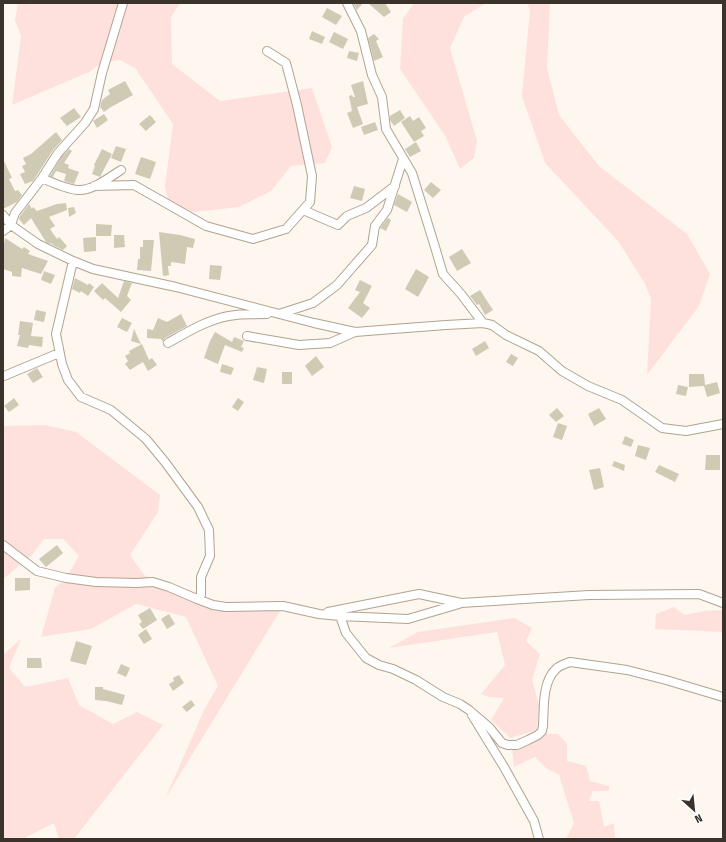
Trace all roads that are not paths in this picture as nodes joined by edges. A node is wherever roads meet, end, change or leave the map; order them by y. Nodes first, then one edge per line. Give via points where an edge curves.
1 (123, 3) edge
2 (347, 3) edge
3 (267, 52) dead end
4 (403, 159) junction
5 (121, 170) dead end
6 (42, 178) junction
7 (94, 186) junction
8 (395, 186) junction
9 (302, 210) junction
10 (3, 215) edge
11 (11, 224) junction
12 (3, 231) edge
13 (73, 261) junction
14 (279, 314) junction
15 (482, 324) junction
16 (355, 332) junction
17 (247, 336) dead end
18 (168, 343) dead end
19 (59, 353) junction
20 (4, 376) dead end
21 (723, 424) edge
22 (3, 545) edge
23 (197, 599) junction
24 (461, 603) junction
25 (723, 603) edge
26 (319, 614) junction
27 (340, 616) junction
28 (723, 697) edge
29 (469, 710) junction
30 (539, 839) edge

1 - 6 street via 103,67 94,109 85,124 58,153
2 - 4 street via 361,31 372,75 382,97 386,129
3 - 9 street via 286,63 297,105 312,176 310,202
4 - 8 street
4 - 15 street via 412,173 443,274
5 - 7 street
6 - 7 street via 80,190
6 - 11 street via 15,213
7 - 9 street via 134,186 206,226 253,239 286,229
8 - 9 street via 366,208 347,216 338,225
8 - 14 street via 387,210 375,226 372,245 337,284 313,303
10 - 11 street
11 - 12 street
11 - 13 street via 38,244
13 - 14 street via 93,269 176,287
13 - 19 street via 56,334
14 - 16 street
14 - 18 street via 235,315 216,319
15 - 16 street
15 - 21 street via 492,325 506,336 539,351 562,371 588,386 622,400 662,428 686,431
16 - 17 street via 330,343 299,345
19 - 20 street
19 - 23 street via 68,380 81,397 111,410 146,439 198,507 209,530 210,556 201,577 201,595
22 - 23 street via 37,571 96,582 153,582
23 - 26 street via 226,607 283,606
24 - 25 street via 589,595 699,594
24 - 26 street via 418,594
24 - 27 street via 408,619
26 - 27 street
27 - 29 street via 346,633 366,658 416,680
28 - 29 street via 627,670 570,662 556,668 547,684 542,732 528,740 516,745 502,743 489,727
29 - 30 street via 534,821

